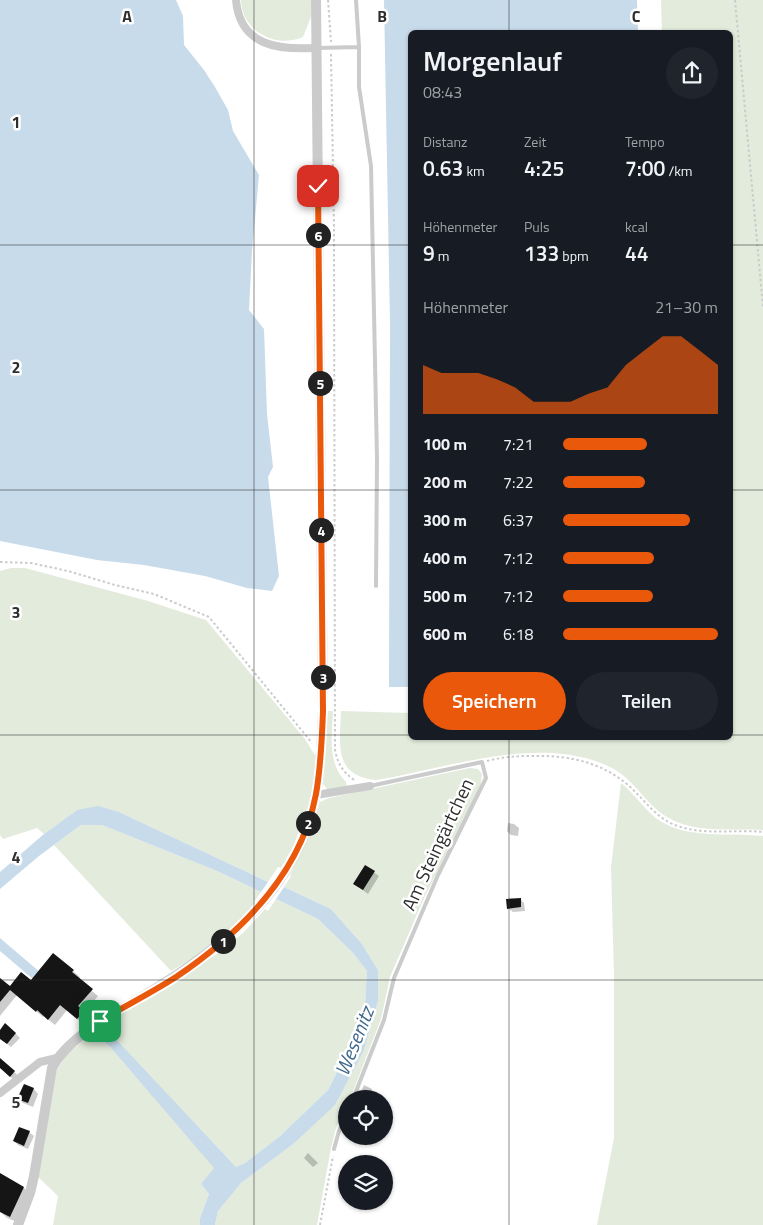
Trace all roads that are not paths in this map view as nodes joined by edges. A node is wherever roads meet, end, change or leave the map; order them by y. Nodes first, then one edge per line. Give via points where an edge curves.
1 (236, 0) edge
2 (316, 0) edge
3 (356, 0) edge
4 (359, 47) junction
5 (315, 48) junction
6 (376, 586) dead end
7 (370, 786) joint
8 (316, 795) junction
9 (57, 1058) junction
10 (357, 1090) edge
11 (0, 1093) edge
12 (338, 1135) edge
13 (334, 1149) road end
14 (18, 1225) edge

1 - 5 street via 242,22 260,41 280,48
2 - 5 street
3 - 4 lane
4 - 5 lane
4 - 6 lane via 359,87 371,166 377,459
5 - 8 street via 323,711
7 - 8 street, Am Steingärtchen
7 - 10 lane, Am Steingärtchen via 482,762 486,778 438,875 394,978 384,1020
8 - 9 street via 297,851 260,906 238,929 176,976 100,1021
9 - 11 street via 40,1062
9 - 14 street via 52,1068 30,1193
12 - 13 lane

